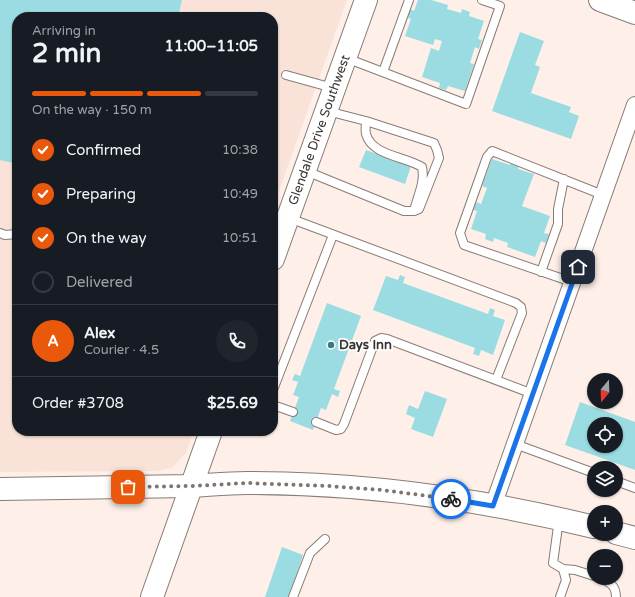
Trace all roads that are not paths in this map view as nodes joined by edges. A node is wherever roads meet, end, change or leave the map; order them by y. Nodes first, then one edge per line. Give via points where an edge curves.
1 (366, 0) edge
2 (409, 0) edge
3 (482, 0) edge
4 (600, 0) edge
5 (501, 3) edge
6 (635, 13) edge
7 (345, 58) junction
8 (383, 72) junction
9 (286, 75) dead end
10 (334, 88) junction
11 (635, 105) edge
12 (326, 111) junction
13 (366, 121) junction
14 (305, 171) junction
15 (564, 179) junction
16 (603, 195) junction
17 (414, 211) junction
18 (288, 218) junction
19 (0, 233) edge
20 (12, 234) edge
21 (333, 235) junction
22 (278, 245) edge
23 (542, 272) junction
24 (572, 282) junction
25 (278, 377) edge
26 (496, 380) junction
27 (532, 394) junction
28 (278, 407) edge
29 (294, 412) dead end
30 (316, 422) dead end
31 (209, 436) edge
32 (515, 444) junction
33 (587, 470) edge
34 (623, 484) edge
35 (192, 486) junction
36 (0, 488) edge
37 (635, 488) edge
38 (493, 506) junction
39 (559, 518) junction
40 (587, 525) edge
41 (623, 535) edge
42 (635, 538) edge
43 (325, 539) dead end
44 (563, 569) junction
45 (587, 574) edge
46 (612, 585) edge
47 (152, 597) edge
48 (294, 597) edge
49 (560, 597) edge
50 (616, 597) edge

1 - 7 main road, Glendale Drive Southwest
2 - 8 lane
3 - 5 lane
4 - 6 main road
5 - 8 lane via 466,104
7 - 8 lane
7 - 10 main road, Glendale Drive Southwest
9 - 10 lane
10 - 12 main road, Glendale Drive Southwest
11 - 16 street
12 - 13 lane
12 - 14 main road, Glendale Drive Southwest
13 - 17 lane via 366,134 373,145 386,154 415,162 422,167 424,175
13 - 17 lane via 434,143 439,158 420,209
14 - 17 lane via 404,211
14 - 18 main road, Glendale Drive Southwest
15 - 16 lane
15 - 23 lane via 558,224
15 - 23 lane via 492,151 486,157 460,234 464,245
16 - 24 street
18 - 21 lane
18 - 22 main road, Glendale Drive Southwest
19 - 20 lane
21 - 25 lane
21 - 26 lane via 521,307 522,313
23 - 24 lane
24 - 27 street
26 - 27 lane
26 - 30 lane via 380,338 375,341 341,429 336,430
27 - 32 street
28 - 29 lane
31 - 35 main road
32 - 33 lane
32 - 38 street
34 - 37 lane
35 - 36 main road
35 - 38 main road via 247,483 328,486 417,494
35 - 47 main road
38 - 39 main road
39 - 40 main road
39 - 44 lane via 553,563
41 - 42 main road
43 - 48 lane via 310,553
44 - 45 lane
44 - 49 lane via 566,580
46 - 50 lane

